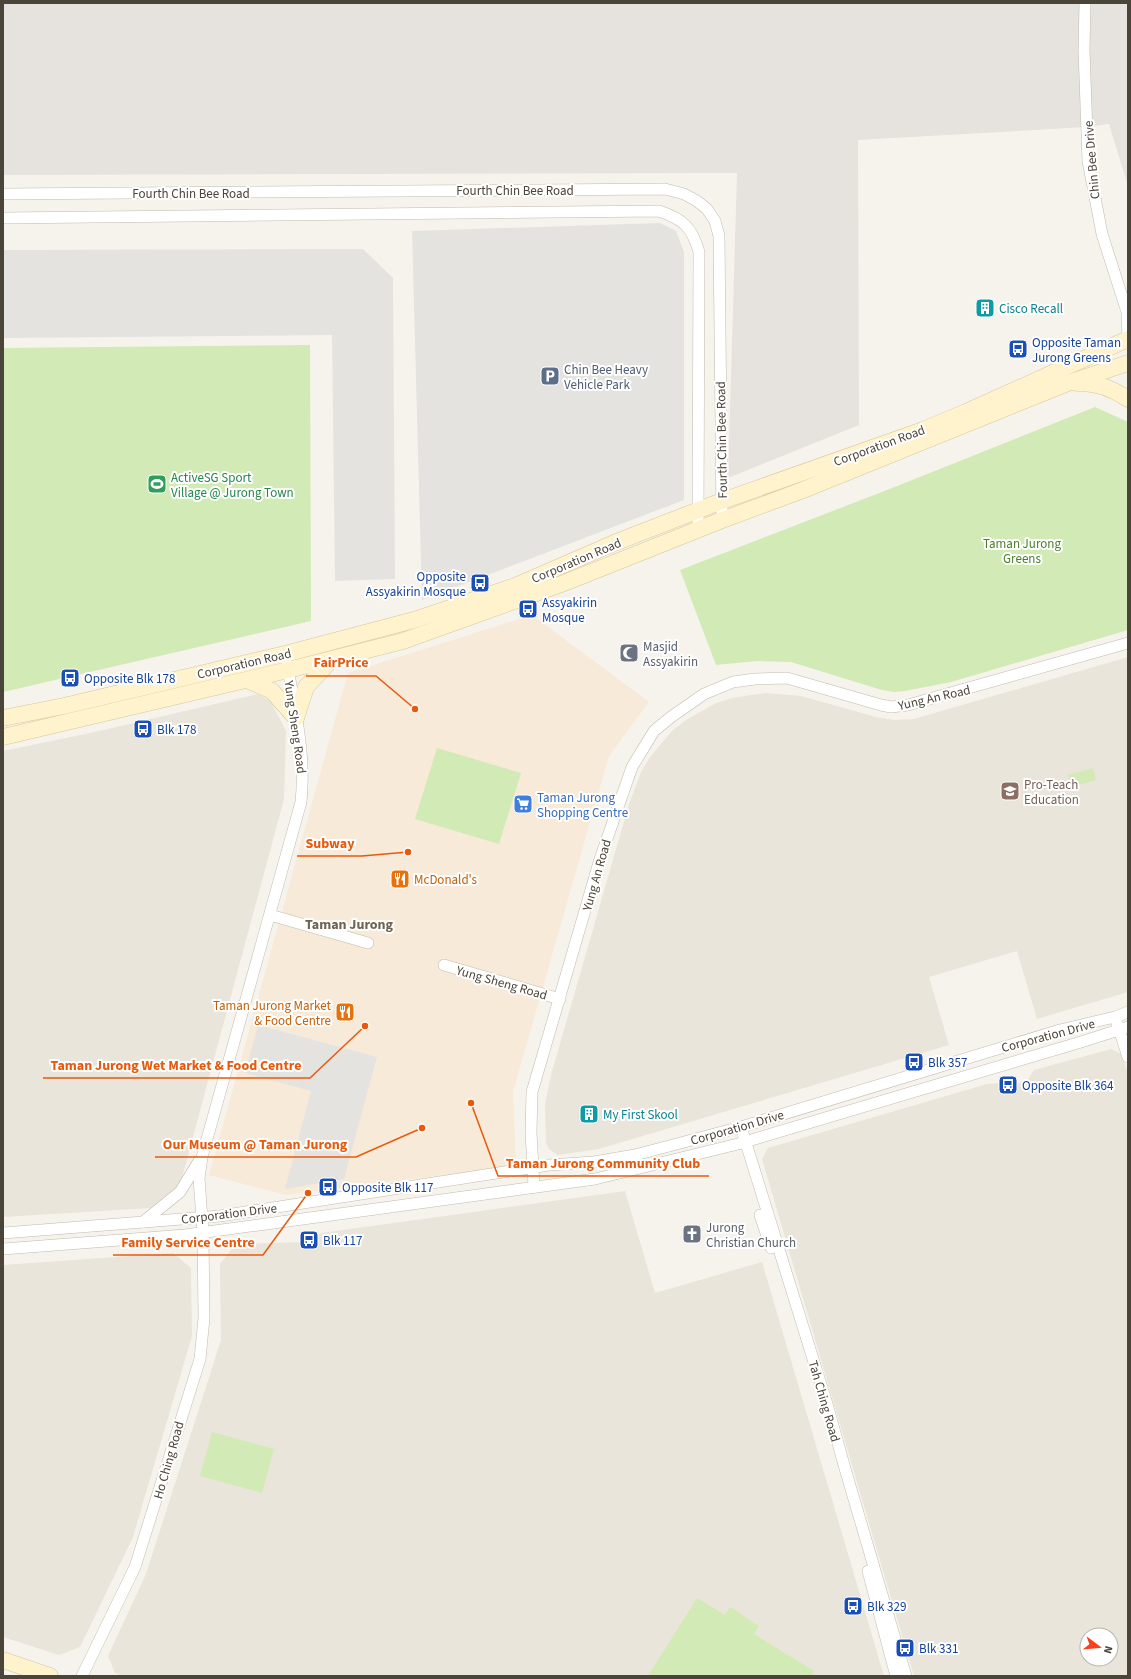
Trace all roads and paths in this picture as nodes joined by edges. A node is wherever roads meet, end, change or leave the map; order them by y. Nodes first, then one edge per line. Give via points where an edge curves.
1 (1085, 3) edge
2 (3, 194) edge
3 (3, 218) edge
4 (1128, 312) edge
5 (1128, 340) edge
6 (1128, 363) edge
7 (1065, 384) junction
8 (1128, 399) edge
9 (722, 501) junction
10 (698, 511) junction
11 (722, 520) junction
12 (698, 529) junction
13 (1128, 643) edge
14 (285, 654) junction
15 (332, 659) junction
16 (288, 670) junction
17 (247, 680) junction
18 (3, 718) edge
19 (296, 718) junction
20 (3, 737) edge
21 (270, 915) junction
22 (368, 943) dead end
23 (444, 965) dead end
24 (560, 999) junction
25 (1122, 1014) edge
26 (1126, 1029) edge
27 (1128, 1057) edge
28 (737, 1128) junction
29 (742, 1143) junction
30 (202, 1157) junction
31 (532, 1168) junction
32 (534, 1187) junction
33 (202, 1218) junction
34 (143, 1222) junction
35 (3, 1233) edge
36 (203, 1233) junction
37 (3, 1249) edge
38 (3, 1660) edge
39 (50, 1676) edge
40 (82, 1676) edge
41 (896, 1676) edge
42 (906, 1676) edge

1 - 4 street, Chin Bee Drive via 1088,161 1102,234
2 - 9 street, Fourth Chin Bee Road via 610,188 665,189 684,194 707,209 716,221 719,236
3 - 10 street, Fourth Chin Bee Road via 652,211 676,217 687,227 699,252
4 - 5 street, Chin Bee Drive
5 - 9 main road, Corporation Road via 923,430
6 - 7 main road, Corporation Road
7 - 8 main road via 1094,384 1114,390
7 - 11 main road, Corporation Road
9 - 10 main road, Corporation Road
9 - 11 street, Fourth Chin Bee Road
10 - 12 street, Fourth Chin Bee Road
10 - 14 main road, Corporation Road via 614,543 515,586 414,620
11 - 12 main road, Corporation Road
12 - 15 main road, Corporation Road via 564,583 410,639
13 - 24 street, Yung An Road via 908,705 881,705 787,678 733,682 704,694 654,731 632,767 604,847
14 - 16 street, Yung Sheng Road
14 - 18 main road, Corporation Road
15 - 16 main road, Corporation Road
15 - 19 main road via 306,687
16 - 17 main road, Corporation Road
16 - 19 street, Yung Sheng Road
17 - 19 main road via 272,691
17 - 20 main road, Corporation Road
19 - 21 street, Yung Sheng Road via 304,779 301,802
21 - 22 street
21 - 30 street, Yung Sheng Road
23 - 24 street, Yung Sheng Road
24 - 31 street, Yung An Road via 532,1092
25 - 26 street
25 - 28 street, Corporation Drive via 1060,1030
26 - 27 street
26 - 29 street, Corporation Drive
28 - 29 street, Tah Ching Road
28 - 31 street, Corporation Drive via 635,1155
29 - 32 street, Corporation Drive via 595,1179
29 - 41 street, Tah Ching Road
29 - 42 street, Tah Ching Road via 827,1404
30 - 33 street, Yung Sheng Road via 199,1178
30 - 34 street via 180,1192
31 - 32 street, Yung An Road
31 - 33 street, Corporation Drive
32 - 36 street, Corporation Drive
33 - 34 street, Corporation Drive
33 - 36 street, Yung Sheng Road
34 - 35 street, Corporation Drive
36 - 37 street, Corporation Drive
36 - 40 street, Ho Ching Road via 204,1318 200,1359 135,1567
38 - 39 main road

